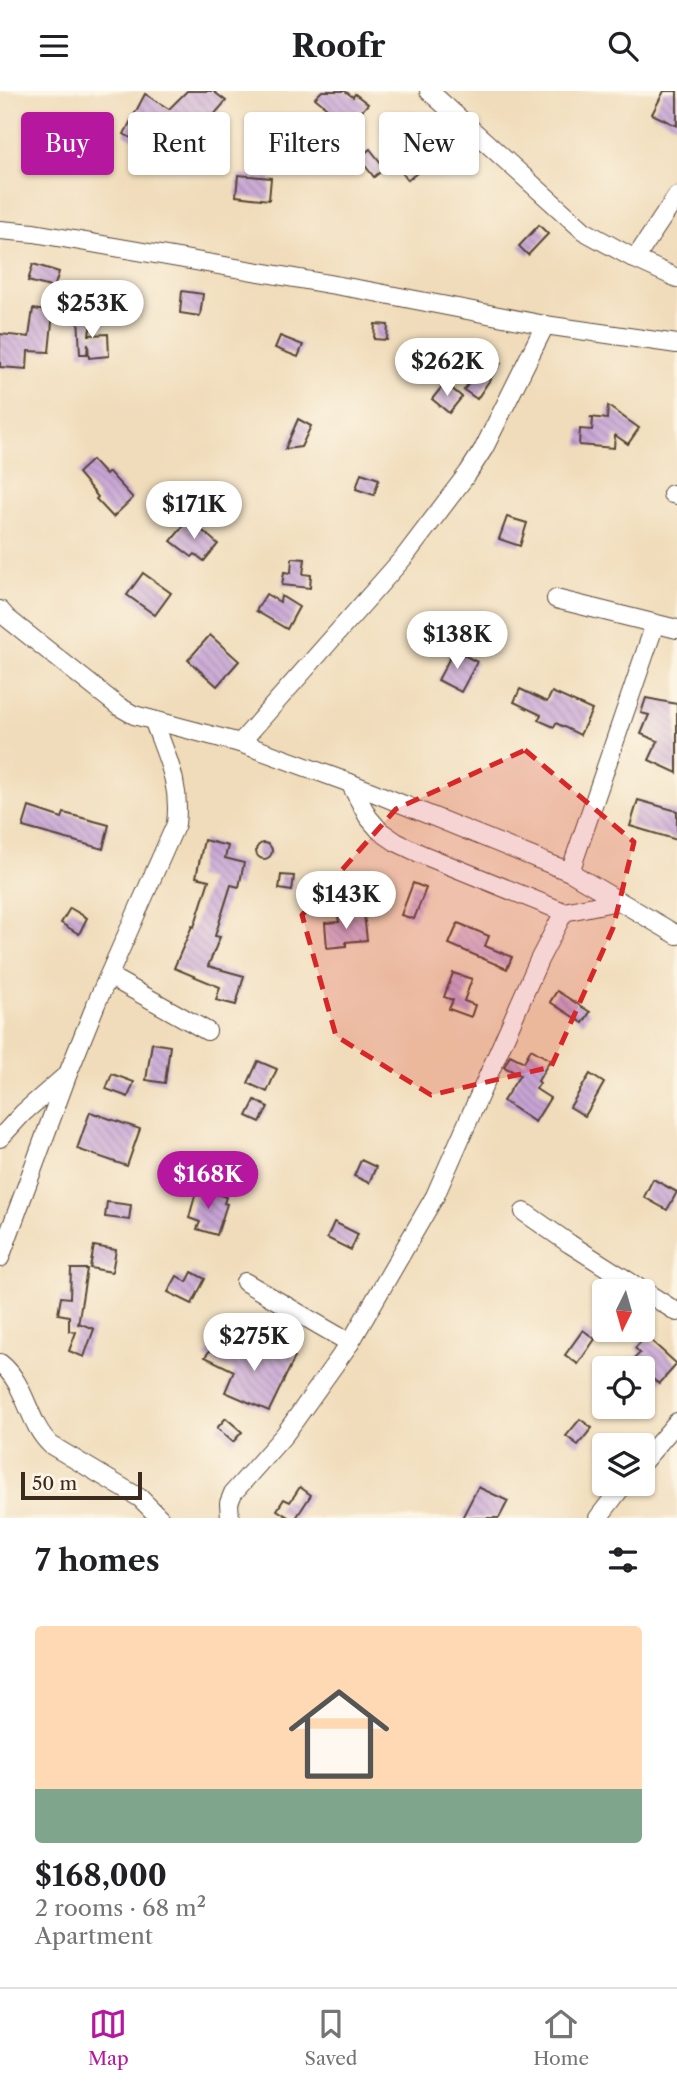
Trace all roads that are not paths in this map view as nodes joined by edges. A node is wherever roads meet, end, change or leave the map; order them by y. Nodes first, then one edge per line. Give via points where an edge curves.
1 (429, 91) edge
2 (677, 196) edge
3 (0, 230) edge
4 (635, 259) junction
5 (677, 278) edge
6 (545, 325) junction
7 (677, 344) edge
8 (556, 599) dead end
9 (0, 610) edge
10 (656, 624) junction
11 (677, 629) edge
12 (154, 722) junction
13 (240, 743) junction
14 (350, 783) junction
15 (570, 872) junction
16 (618, 901) junction
17 (564, 912) junction
18 (677, 935) edge
19 (109, 976) junction
20 (207, 1031) dead end
21 (66, 1076) junction
22 (0, 1138) edge
23 (524, 1212) dead end
24 (0, 1258) edge
25 (244, 1282) dead end
26 (677, 1312) edge
27 (350, 1343) junction
28 (0, 1363) edge
29 (677, 1422) edge
30 (655, 1448) edge
31 (615, 1496) edge
32 (160, 1518) edge
33 (230, 1518) edge
34 (598, 1518) edge

1 - 4 street via 584,231
2 - 4 street
3 - 6 street
4 - 5 street
6 - 7 street
6 - 13 street via 468,473 405,556
8 - 10 street
9 - 12 street via 118,706
10 - 11 street
10 - 15 street
12 - 13 street
12 - 19 street via 176,783 176,824
13 - 14 street
14 - 15 street
14 - 17 street via 368,817 396,842
15 - 16 street
16 - 17 street
16 - 18 street
17 - 27 street via 435,1196
19 - 20 street
19 - 21 street
21 - 22 street
21 - 24 street
23 - 26 street
25 - 27 street
27 - 33 street via 285,1434 240,1483 229,1503
28 - 32 street via 20,1387 45,1440 140,1498
29 - 30 street
31 - 34 street

